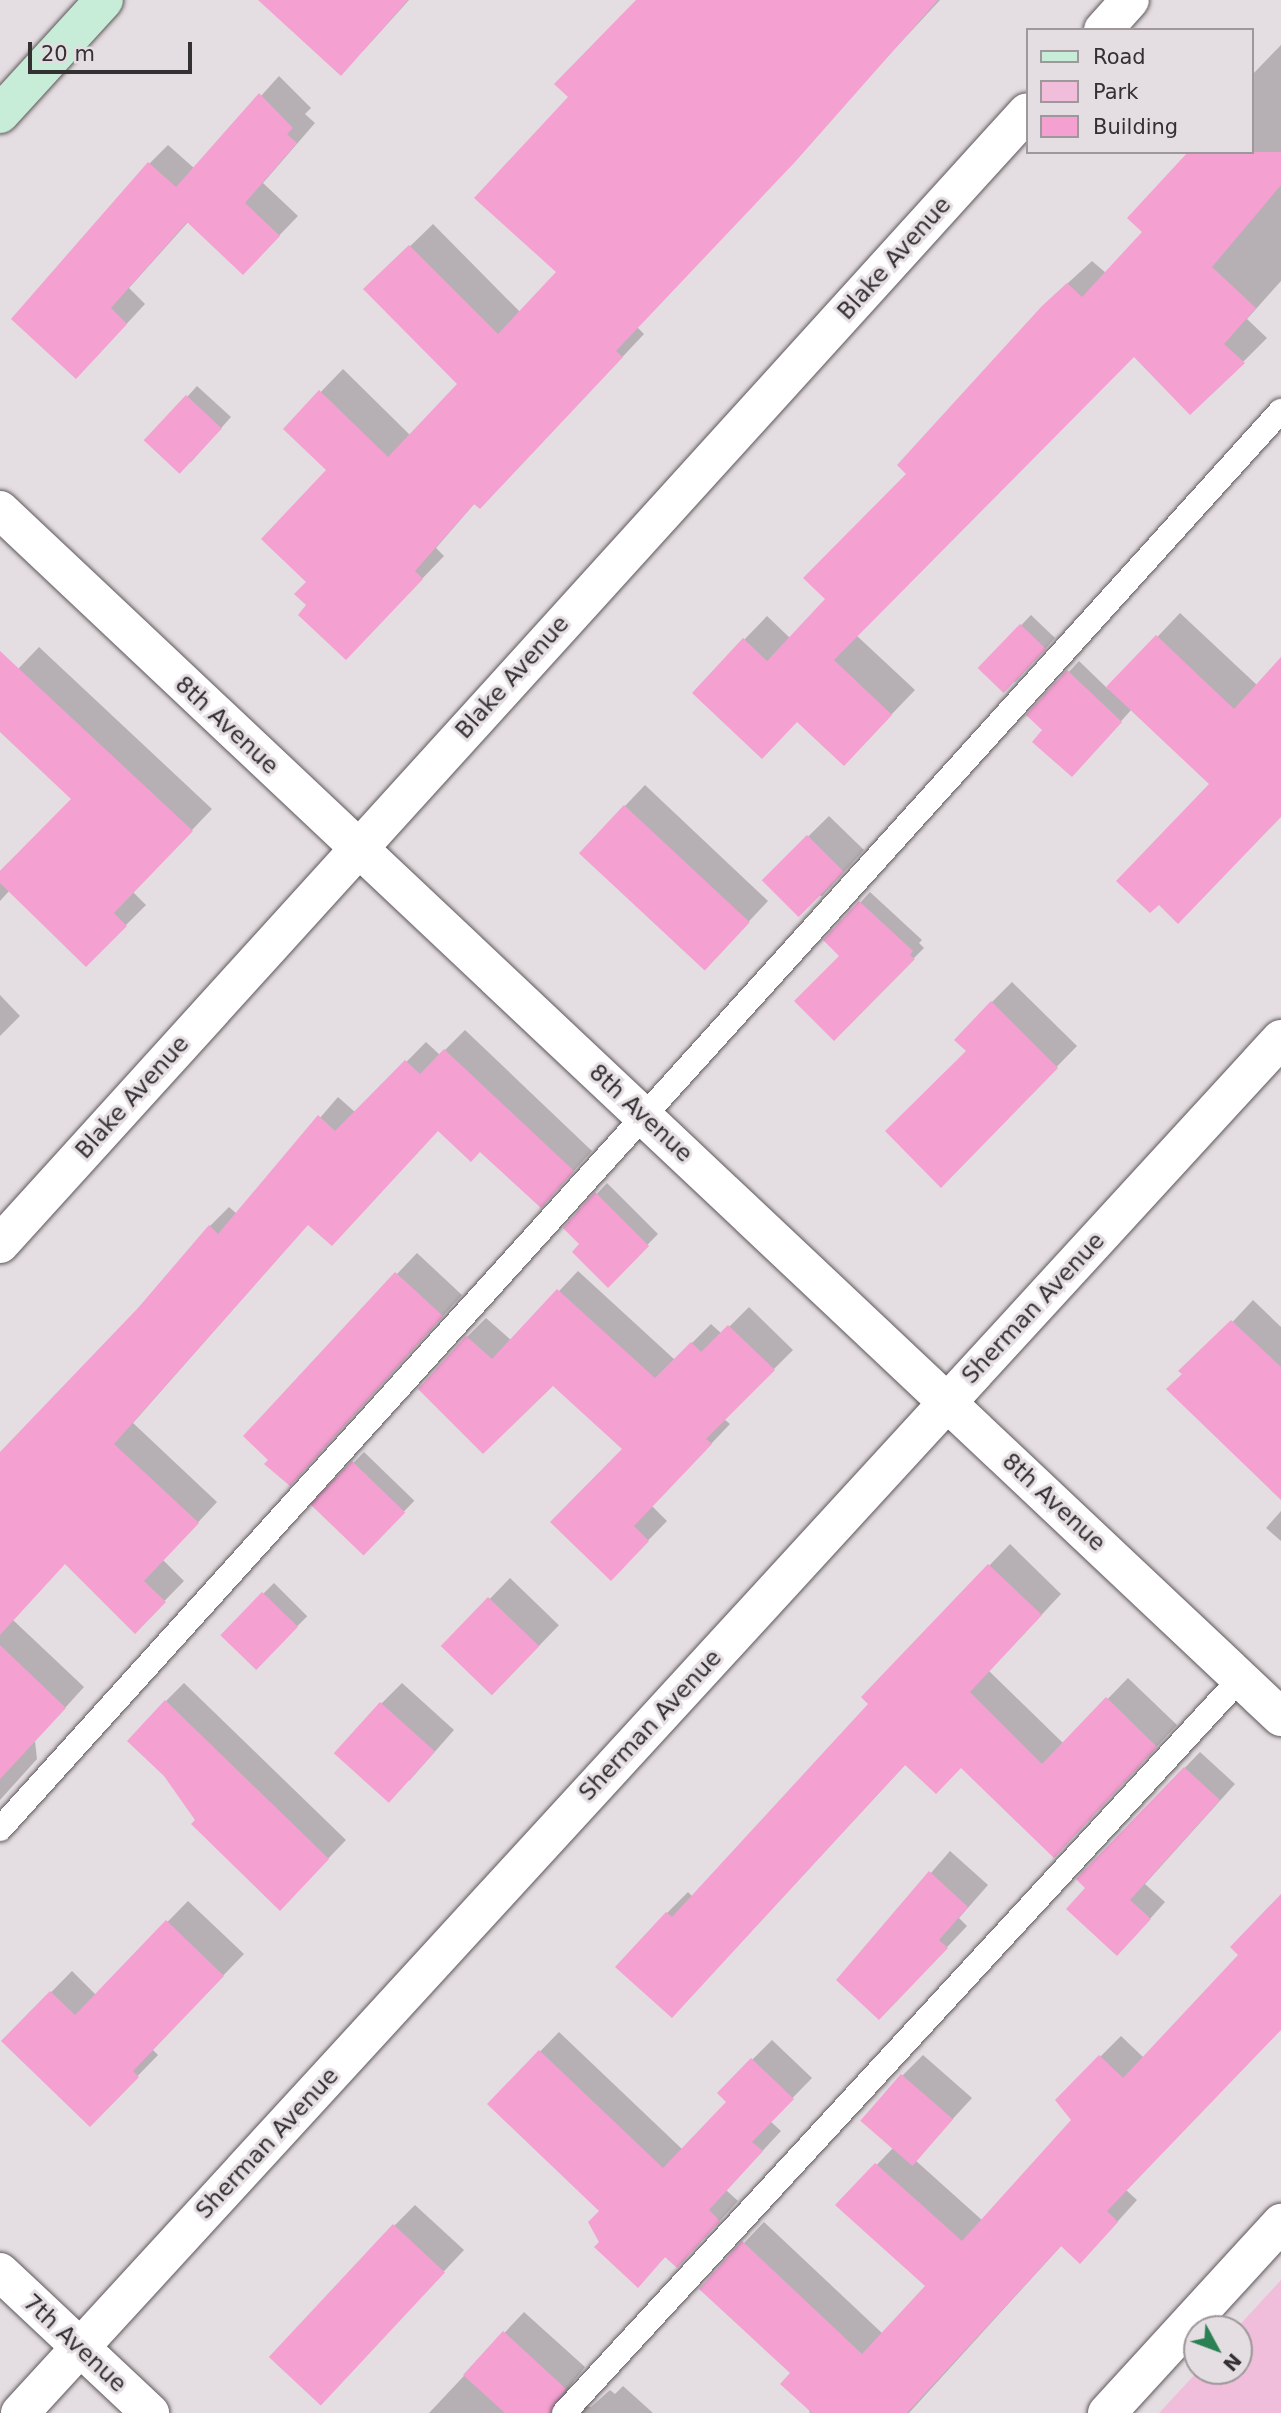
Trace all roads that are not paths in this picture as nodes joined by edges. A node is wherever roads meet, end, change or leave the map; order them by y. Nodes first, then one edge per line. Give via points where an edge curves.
1 (104, 0) edge
2 (1130, 0) edge
3 (1105, 28) edge
4 (1026, 113) edge
5 (0, 114) edge
6 (1281, 411) edge
7 (0, 510) edge
8 (356, 847) junction
9 (1281, 1039) edge
10 (645, 1117) junction
11 (0, 1244) edge
12 (947, 1401) junction
13 (1240, 1679) junction
14 (1281, 1717) edge
15 (0, 1829) edge
16 (1281, 2223) edge
17 (0, 2272) edge
18 (80, 2347) junction
19 (20, 2413) edge
20 (150, 2413) edge
21 (564, 2413) edge
22 (1107, 2413) edge

1 - 5 street
2 - 3 street
4 - 8 street, Blake Avenue
6 - 10 lane
7 - 8 street, 8th Avenue
8 - 10 street, 8th Avenue
8 - 11 street, Blake Avenue
9 - 12 street, Sherman Avenue
10 - 12 street, 8th Avenue
10 - 15 lane
12 - 13 street, 8th Avenue
12 - 18 street, Sherman Avenue
13 - 14 street, 8th Avenue
13 - 21 lane
16 - 22 street
17 - 18 street, 7th Avenue
18 - 19 street, Sherman Avenue
18 - 20 street, 7th Avenue

